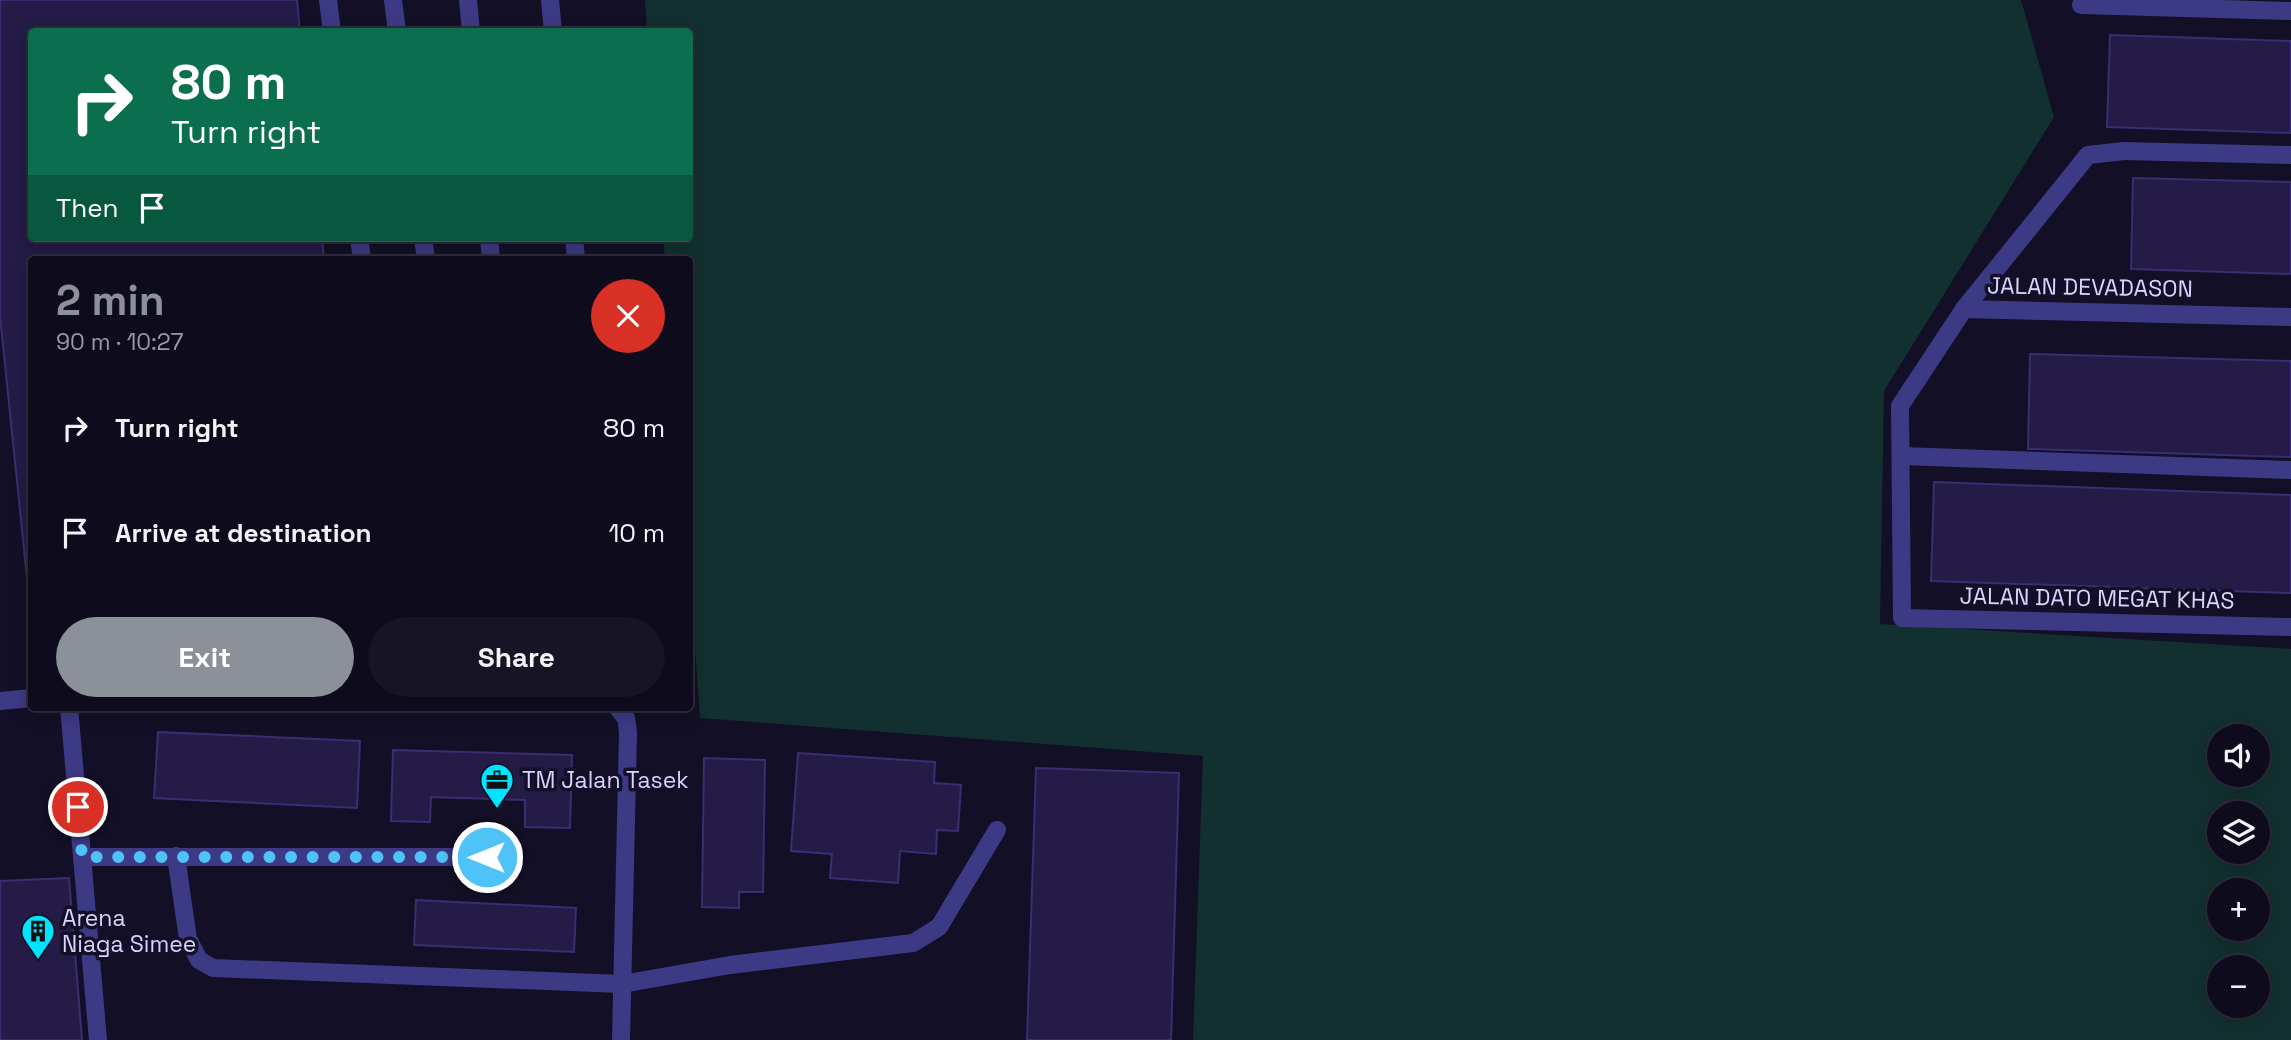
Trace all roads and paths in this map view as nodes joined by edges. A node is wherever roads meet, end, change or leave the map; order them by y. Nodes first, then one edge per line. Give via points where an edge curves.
1 (328, 0) edge
2 (393, 0) edge
3 (468, 0) edge
4 (550, 0) edge
5 (2081, 5) dead end
6 (2291, 11) edge
7 (332, 28) edge
8 (396, 28) edge
9 (471, 28) edge
10 (553, 28) edge
11 (2291, 155) edge
12 (1964, 309) junction
13 (2291, 317) edge
14 (1902, 456) junction
15 (2291, 470) edge
16 (1902, 618) joint
17 (2291, 627) edge
18 (28, 698) edge
19 (0, 701) edge
20 (69, 711) edge
21 (620, 711) edge
22 (997, 830) dead end
23 (176, 856) junction
24 (82, 857) junction
25 (513, 857) dead end
26 (622, 984) junction
27 (98, 1040) edge
28 (621, 1040) edge

1 - 7 street
2 - 8 street
3 - 9 street
4 - 10 street
5 - 6 street
11 - 12 street via 2124,151 2088,155
12 - 13 street, JALAN DEVADASON
12 - 14 street, JALAN DEVADASON via 1900,406
14 - 15 street
14 - 16 street, JALAN DEVADASON
16 - 17 street, JALAN DATO MEGAT KHAS
18 - 19 street
20 - 24 street
21 - 26 street via 628,732
22 - 26 street via 939,927 913,943 730,965
23 - 24 street
23 - 25 street
23 - 26 street via 188,939 199,960 213,968
24 - 27 street
26 - 28 street

